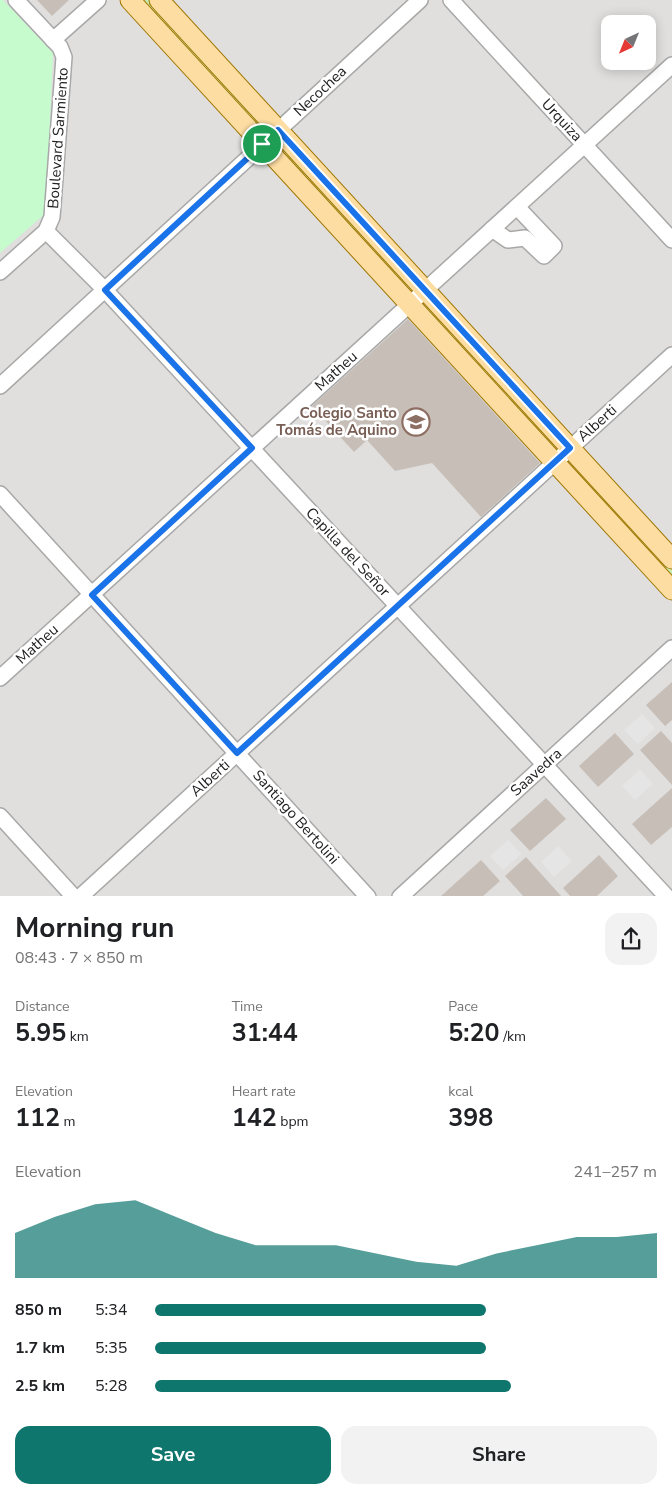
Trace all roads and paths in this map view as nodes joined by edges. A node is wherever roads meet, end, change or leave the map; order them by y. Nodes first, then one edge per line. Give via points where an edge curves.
1 (16, 0) edge
2 (98, 0) edge
3 (130, 0) edge
4 (159, 0) edge
5 (420, 0) edge
6 (451, 0) edge
7 (54, 40) junction
8 (672, 65) edge
9 (278, 130) junction
10 (262, 144) junction
11 (584, 145) junction
12 (517, 207) junction
13 (492, 229) junction
14 (46, 231) junction
15 (672, 240) edge
16 (0, 272) edge
17 (105, 290) junction
18 (425, 290) junction
19 (409, 304) junction
20 (672, 355) edge
21 (0, 386) edge
22 (252, 448) junction
23 (570, 448) junction
24 (555, 462) junction
25 (0, 494) edge
26 (672, 559) edge
27 (672, 590) edge
28 (92, 595) junction
29 (398, 606) junction
30 (672, 648) edge
31 (0, 678) edge
32 (237, 753) junction
33 (545, 764) junction
34 (0, 816) edge
35 (74, 896) edge
36 (80, 896) edge
37 (368, 896) edge
38 (400, 896) edge
39 (667, 896) edge

1 - 7 street, Boulevard Sarmiento
2 - 7 street
3 - 10 main road
4 - 9 main road
5 - 9 street, Necochea
6 - 11 street, Urquiza
7 - 14 street, Boulevard Sarmiento via 64,57 52,217
8 - 11 street, Matheu
9 - 10 street, Necochea
9 - 18 main road
10 - 17 street, Necochea
10 - 19 main road
11 - 12 street, Matheu
11 - 15 street, Urquiza
12 - 13 street, Matheu
12 - 13 street via 554,246 544,256 525,238 508,240
13 - 18 street, Matheu
14 - 16 street
14 - 17 street, Capilla del Señor
17 - 21 street, Necochea
17 - 22 street, Capilla del Señor
18 - 19 street, Matheu
18 - 23 main road
19 - 22 street, Matheu
19 - 24 main road
20 - 23 street, Alberti
22 - 28 street, Matheu
22 - 29 street, Capilla del Señor
23 - 24 street, Alberti
23 - 26 main road
24 - 27 main road
24 - 29 street, Alberti
25 - 28 street, Santiago Bertolini
28 - 31 street, Matheu
28 - 32 street, Santiago Bertolini
29 - 32 street, Alberti
29 - 33 street, Capilla del Señor
30 - 33 street, Saavedra
32 - 36 street, Alberti
32 - 37 street, Santiago Bertolini
33 - 38 street, Saavedra
33 - 39 street, Capilla del Señor
34 - 35 street

